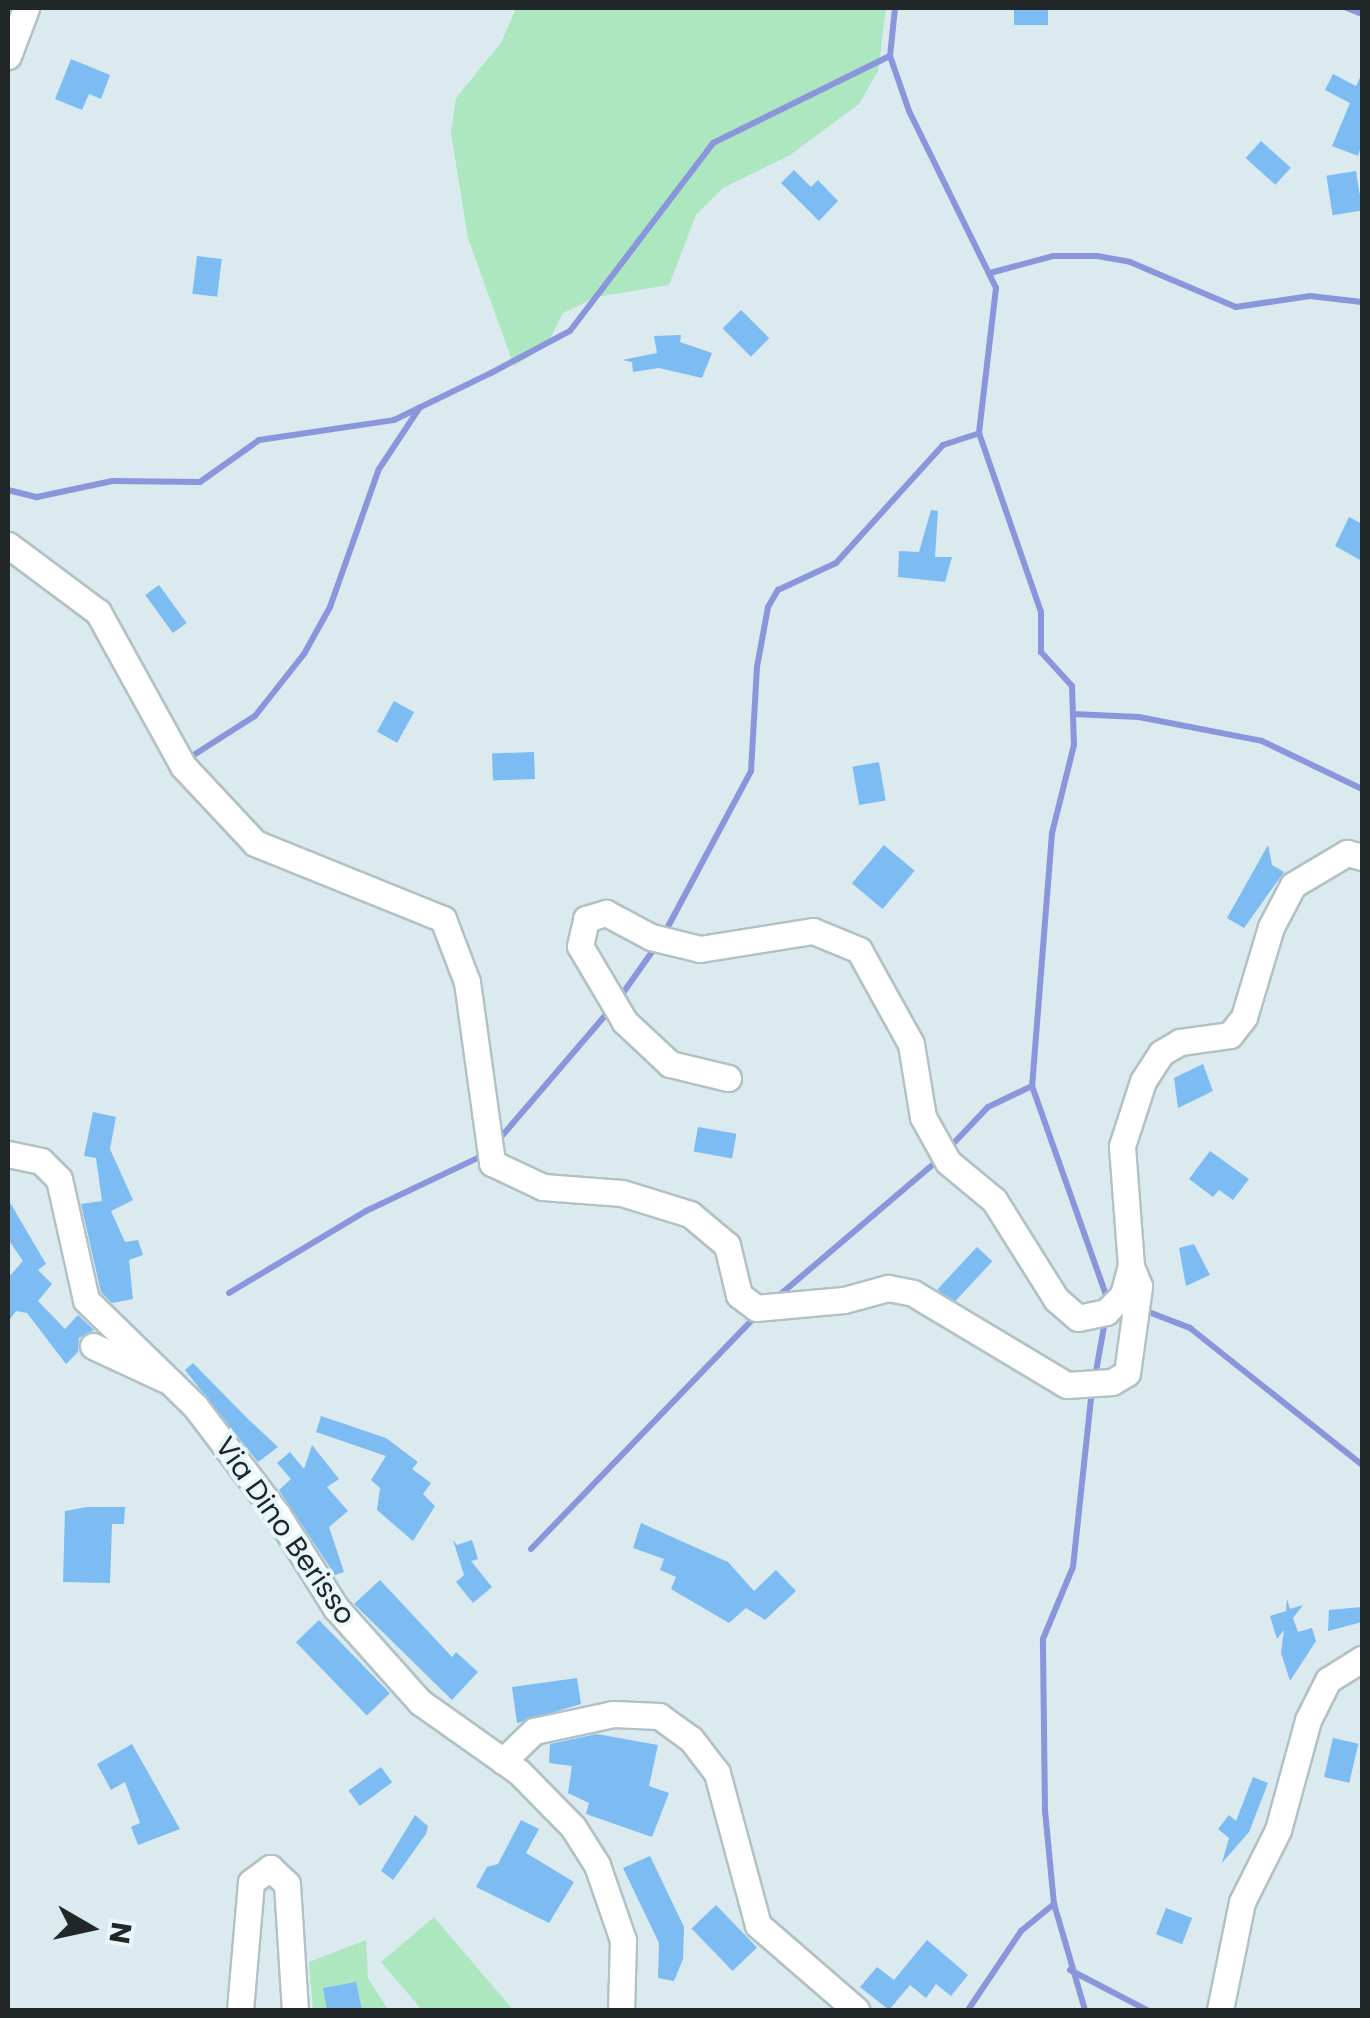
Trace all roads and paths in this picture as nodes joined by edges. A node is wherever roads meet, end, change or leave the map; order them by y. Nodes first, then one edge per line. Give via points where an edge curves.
1 (26, 8) edge
2 (8, 56) edge
3 (8, 545) edge
4 (1362, 857) edge
5 (728, 1078) dead end
6 (8, 1154) edge
7 (1131, 1266) junction
8 (92, 1346) dead end
9 (169, 1380) junction
10 (1362, 1659) edge
11 (503, 1761) junction
12 (305, 1894) dead end
13 (240, 2010) edge
14 (295, 2010) edge
15 (621, 2010) edge
16 (856, 2010) edge
17 (1220, 2010) edge

1 - 2 street
3 - 7 street via 98,612 183,766 255,843 443,919 466,982 492,1163 543,1186 622,1193 690,1214 727,1245 739,1296 756,1308 844,1300 888,1288 913,1293 1067,1385 1112,1382 1127,1373 1139,1286
4 - 7 street via 1347,854 1293,885 1271,927 1244,1017 1230,1035 1180,1042 1161,1053 1143,1082 1122,1146
5 - 7 street via 670,1064 624,1022 580,946 586,919 606,913 651,937 700,948 813,931 859,950 911,1044 923,1117 939,1147 994,1200 1056,1299 1078,1318 1106,1312 1123,1295
6 - 9 street, Via Dino Berisso via 41,1161 59,1179 86,1300
8 - 9 street via 144,1376
9 - 11 street, Via Dino Berisso via 277,1514 336,1608 420,1702
10 - 17 street via 1328,1680 1308,1720 1278,1830 1242,1902
11 - 15 street, Via Dino Berisso via 573,1826 597,1865 623,1940
11 - 16 street via 534,1731 613,1714 659,1716 716,1773 758,1925
12 - 14 street
13 - 14 street via 251,1882 270,1868 288,1884

